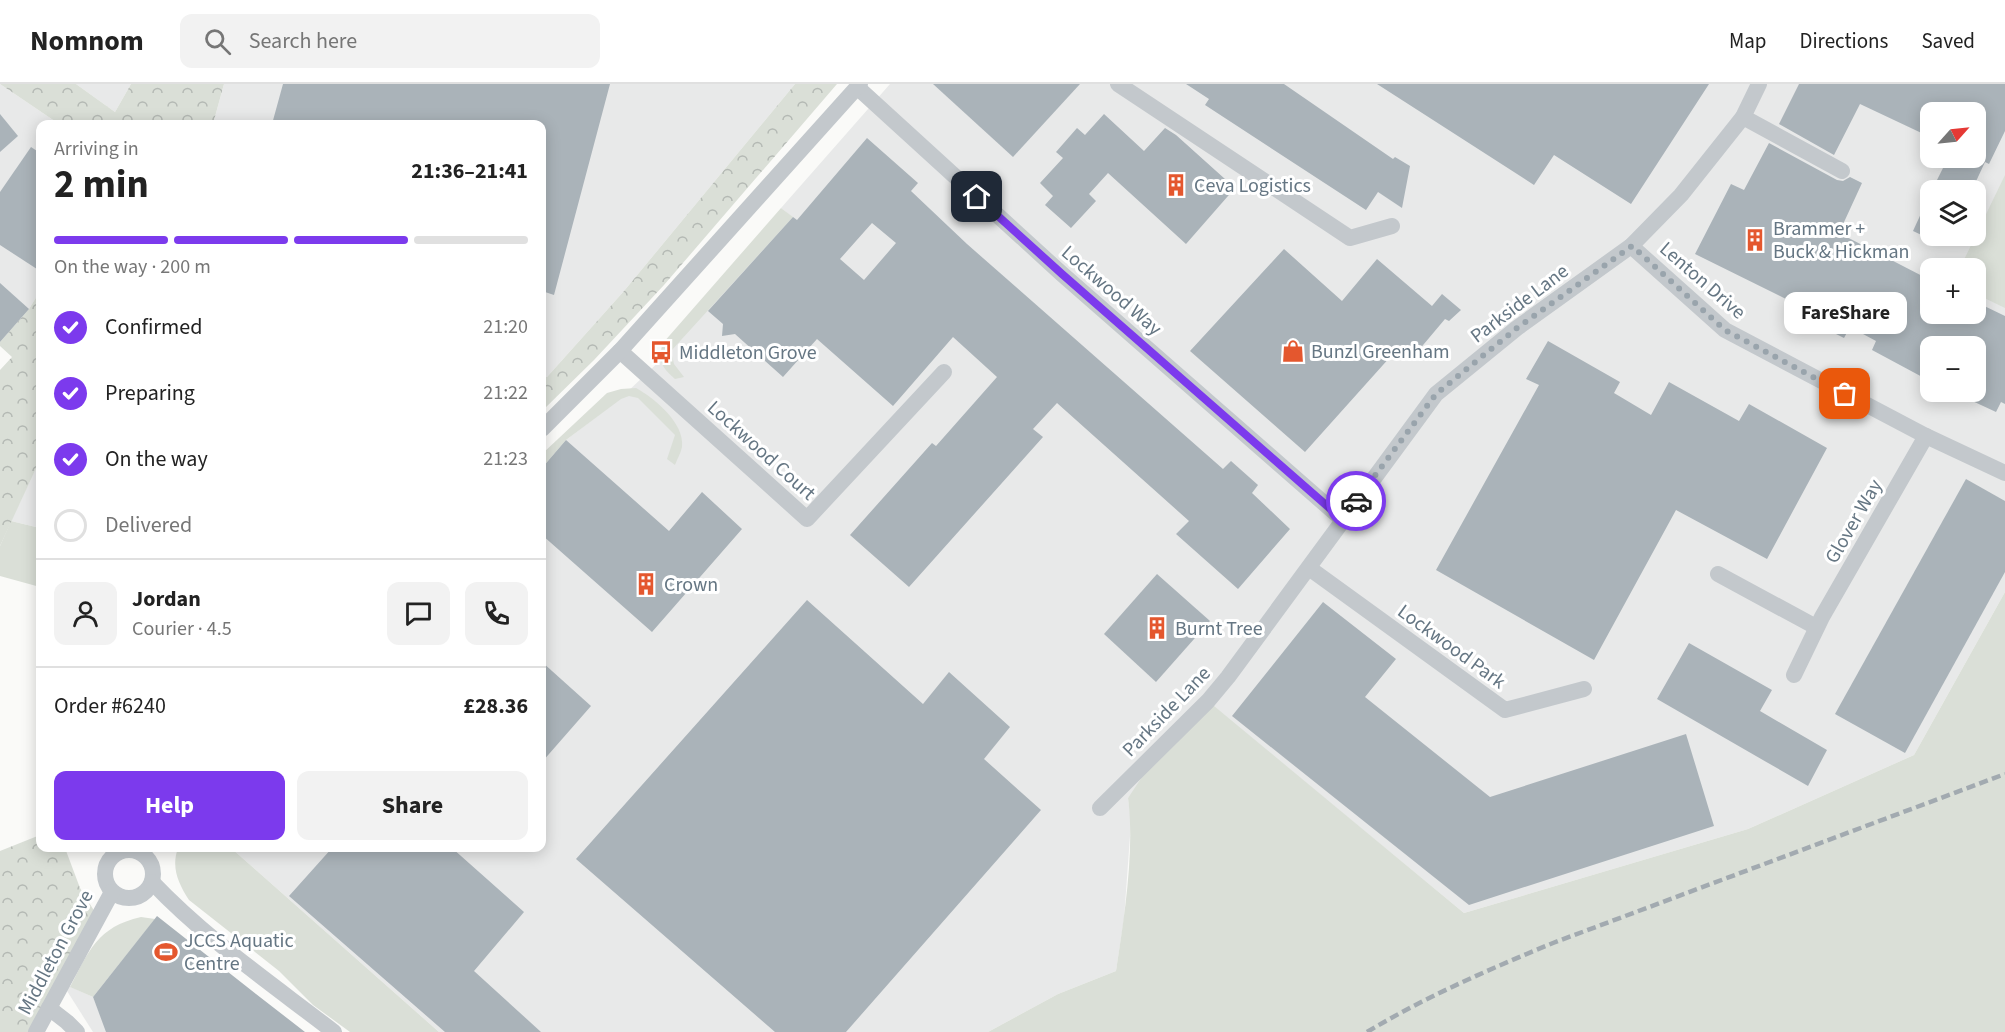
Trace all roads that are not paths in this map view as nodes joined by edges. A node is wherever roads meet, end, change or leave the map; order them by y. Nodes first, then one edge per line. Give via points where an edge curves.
1 (1118, 84) edge
2 (1759, 84) edge
3 (859, 86) edge
4 (1743, 117) junction
5 (1842, 171) dead end
6 (1392, 226) dead end
7 (1632, 246) junction
8 (620, 351) junction
9 (944, 372) dead end
10 (546, 425) edge
11 (1926, 436) junction
12 (2005, 473) edge
13 (1342, 519) junction
14 (1309, 568) junction
15 (1718, 573) dead end
16 (1816, 627) junction
17 (1794, 675) dead end
18 (1584, 689) dead end
19 (1100, 808) dead end
20 (120, 852) edge
21 (146, 852) edge
22 (152, 882) junction
23 (112, 892) junction
24 (49, 1008) junction
25 (36, 1032) edge
26 (77, 1032) edge
27 (334, 1032) edge

1 - 6 street via 1350,238
2 - 4 street, Parkside Lane
3 - 8 street
3 - 13 street, Lockwood Way via 1062,274
4 - 5 street
4 - 7 street, Parkside Lane via 1681,195
7 - 11 street, Lenton Drive via 1725,330
7 - 13 street, Parkside Lane via 1517,328 1436,394
8 - 9 street, Lockwood Court via 807,519
8 - 10 street
11 - 12 street, Lenton Drive
11 - 16 street, Glover Way
13 - 14 street, Parkside Lane
14 - 18 street, Lockwood Park via 1505,710
14 - 19 street, Parkside Lane via 1208,701
15 - 16 street
16 - 17 street, Glover Way
20 - 23 street, Middleton Grove via 109,860 104,876
21 - 22 street, Middleton Grove via 153,869
22 - 23 street, Middleton Grove via 137,897 125,898
22 - 27 street via 213,938
23 - 24 street, Middleton Grove
24 - 25 street, Middleton Grove
24 - 26 street

